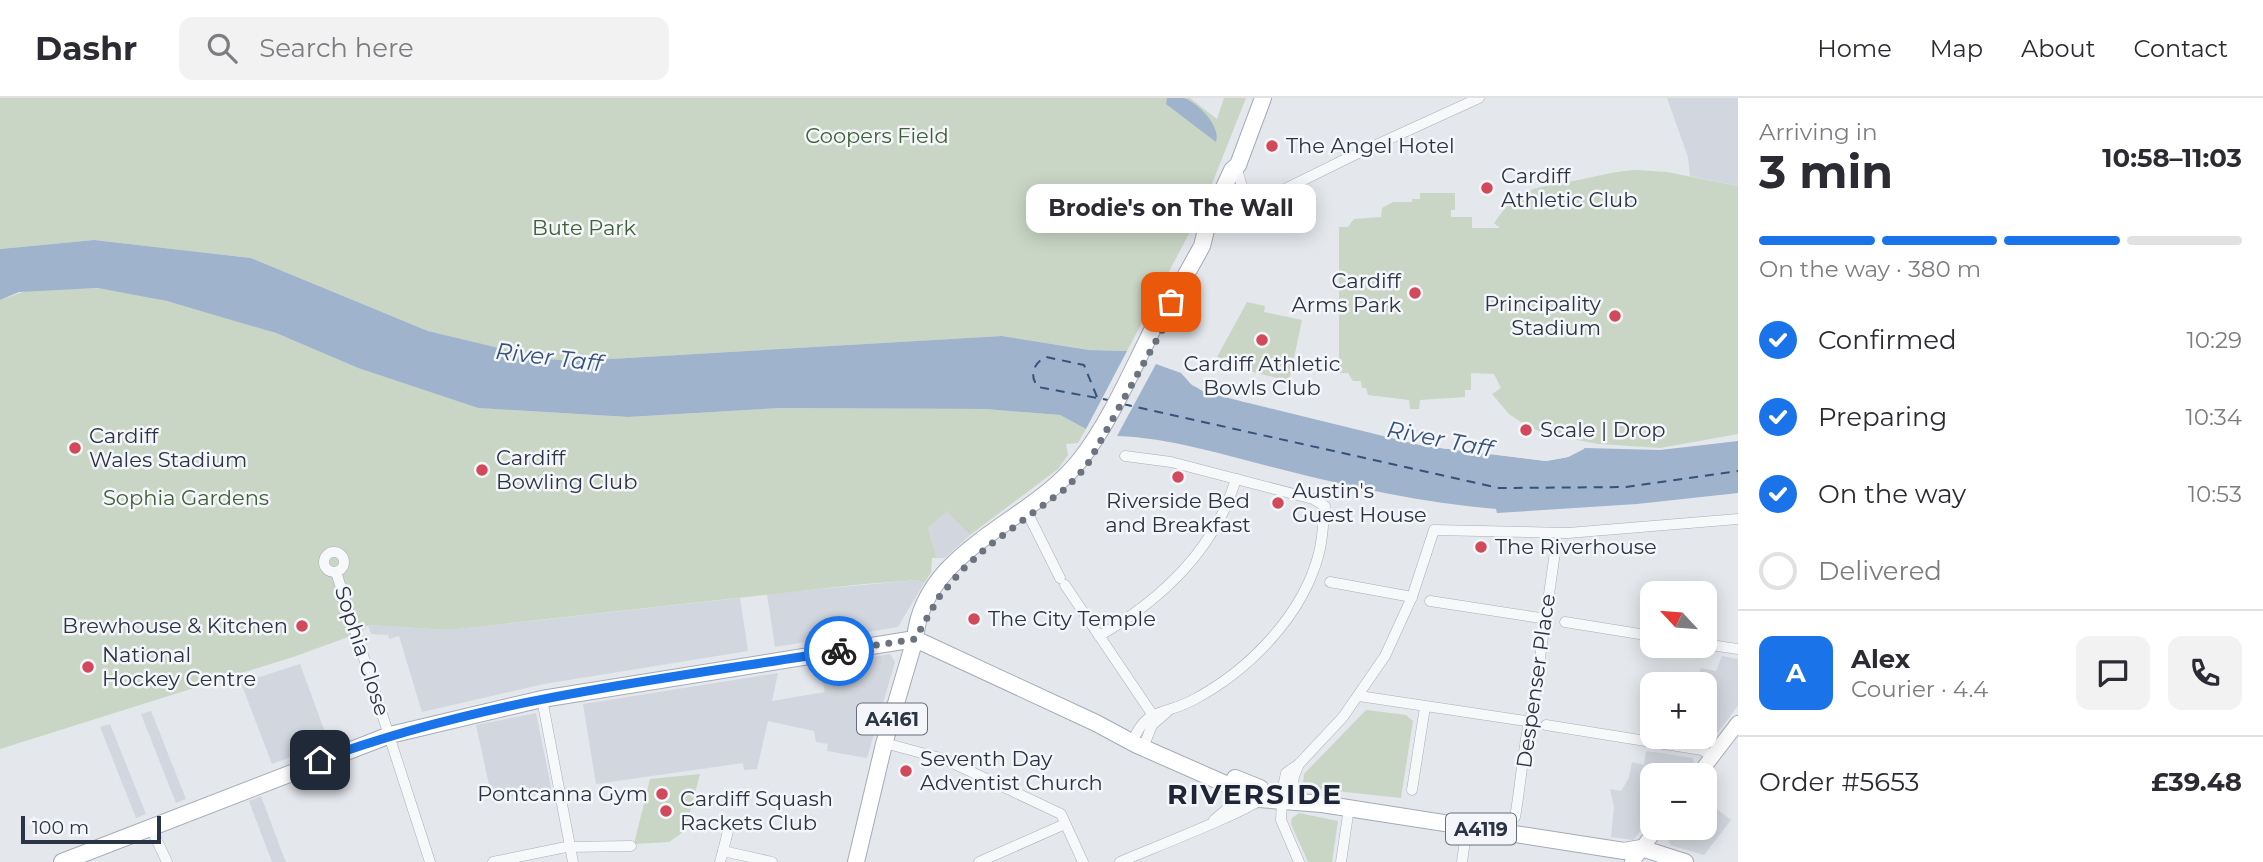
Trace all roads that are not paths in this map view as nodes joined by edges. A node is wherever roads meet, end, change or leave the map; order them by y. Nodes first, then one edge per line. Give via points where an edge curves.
1 (1263, 98) edge
2 (1479, 98) edge
3 (1238, 170) junction
4 (1266, 197) junction
5 (1217, 220) junction
6 (1099, 438) junction
7 (1125, 456) dead end
8 (1236, 479) junction
9 (1029, 516) junction
10 (1738, 519) edge
11 (1556, 545) dead end
12 (336, 572) junction
13 (1330, 582) dead end
14 (1412, 597) junction
15 (1430, 601) dead end
16 (1547, 619) junction
17 (1565, 622) dead end
18 (1640, 634) edge
19 (1099, 636) junction
20 (915, 639) junction
21 (1717, 646) edge
22 (1738, 649) edge
23 (1359, 696) junction
24 (542, 699) junction
25 (1425, 707) junction
26 (1167, 712) junction
27 (1152, 714) junction
28 (1526, 721) junction
29 (1738, 723) edge
30 (1546, 725) dead end
31 (390, 735) junction
32 (1139, 741) junction
33 (895, 746) dead end
34 (1712, 756) junction
35 (1707, 763) edge
36 (1412, 790) dead end
37 (1254, 791) junction
38 (1285, 800) junction
39 (1349, 808) junction
40 (1516, 817) dead end
41 (1214, 820) junction
42 (1065, 824) junction
43 (150, 827) junction
44 (1467, 827) junction
45 (728, 831) dead end
46 (1648, 840) edge
47 (631, 846) dead end
48 (572, 847) junction
49 (723, 851) junction
50 (1636, 855) edge
51 (62, 862) edge
52 (167, 862) edge
53 (430, 862) edge
54 (493, 862) edge
55 (573, 862) edge
56 (720, 862) edge
57 (772, 862) edge
58 (855, 862) edge
59 (979, 862) edge
60 (1083, 862) edge
61 (1120, 862) edge
62 (1299, 862) edge
63 (1340, 862) edge
64 (1462, 862) edge
65 (1685, 862) edge

1 - 3 main road, A4161
2 - 4 street
3 - 4 street via 1243,190
3 - 5 main road, A4161
4 - 5 street
5 - 6 main road, A4161 via 1162,311
6 - 9 main road, A4161 via 1074,481
6 - 20 main road, A4161 via 1062,481 989,534 949,570 922,608
7 - 8 street
8 - 19 street via 1215,528 1182,571 1149,603
8 - 26 street via 1325,503 1314,567 1280,627 1230,676
9 - 19 street via 1063,582
9 - 20 main road, A4161 via 962,570 939,597
10 - 14 street via 1564,533 1434,530
11 - 16 street, Despenser Place
12 - 12 street, Sophia Close via 325,567 324,557 334,551 343,558 343,566
12 - 31 street, Sophia Close
13 - 14 street
14 - 23 street via 1389,648
15 - 16 street
16 - 28 street, Despenser Place via 1532,714
17 - 18 street
19 - 27 street
20 - 24 main road
20 - 32 main road, A4119
20 - 58 main road, A4161
21 - 22 street
23 - 25 street
23 - 38 street via 1286,773
24 - 31 main road
24 - 48 street
25 - 28 street
25 - 36 street
26 - 27 street
26 - 32 street
27 - 32 street via 1142,722
28 - 40 street, Despenser Place via 1527,748
29 - 34 street
30 - 34 street via 1702,750
31 - 43 main road
31 - 53 street, Sophia Close
32 - 37 main road, A4119
33 - 42 street via 944,759 1061,814
34 - 35 street
37 - 38 main road, A4119
37 - 41 street
37 - 41 street via 1254,806
38 - 39 main road, A4119
38 - 62 street via 1283,825
39 - 44 main road, A4119
39 - 63 street
41 - 61 street
42 - 59 street
42 - 60 street
43 - 51 main road
43 - 52 street
44 - 50 main road, A4119
44 - 64 street
45 - 49 street
46 - 50 street
47 - 48 street
48 - 54 street
48 - 55 street
49 - 56 street
49 - 57 street
50 - 65 main road, A4119

